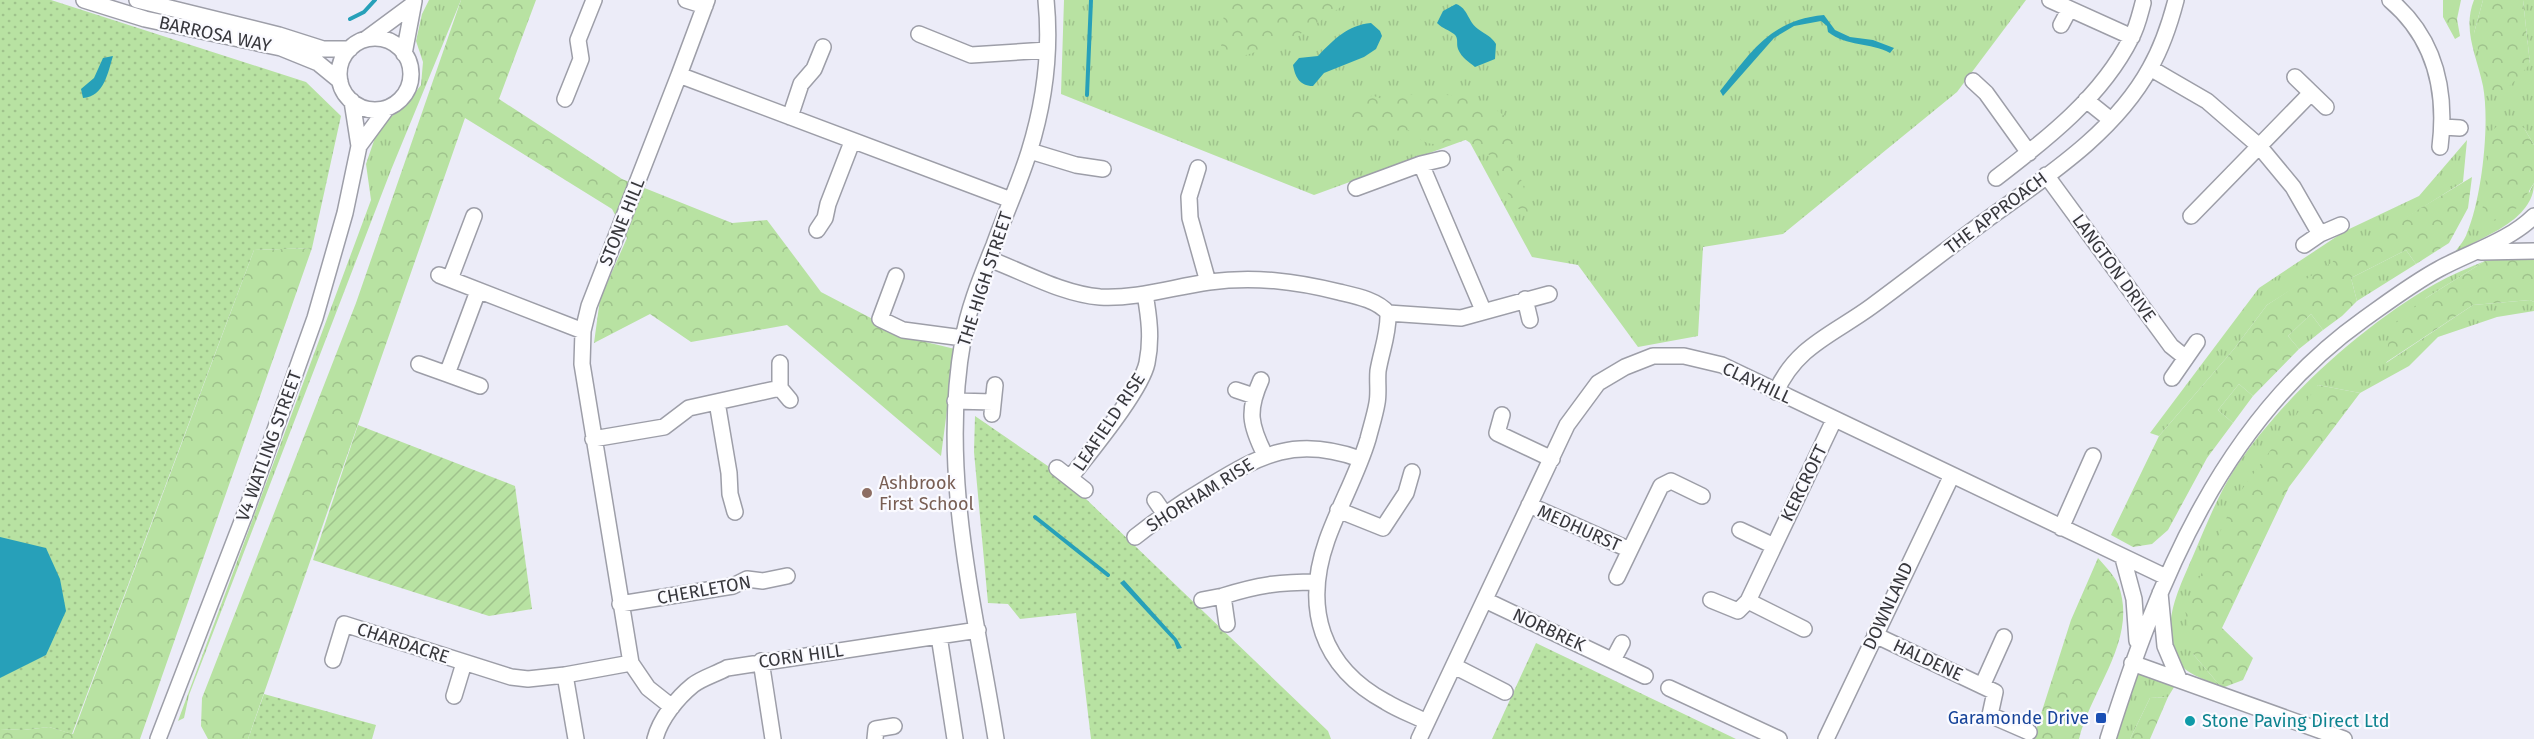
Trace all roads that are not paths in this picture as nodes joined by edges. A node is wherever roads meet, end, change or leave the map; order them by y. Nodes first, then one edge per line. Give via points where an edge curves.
1 (84, 0) edge
2 (594, 0) edge
3 (686, 0) edge
4 (1046, 0) edge
5 (2050, 0) edge
6 (2176, 0) edge
7 (2390, 0) edge
8 (413, 2) edge
9 (706, 3) edge
10 (2144, 3) dead end
11 (145, 6) edge
12 (2069, 10) junction
13 (2061, 25) dead end
14 (931, 33) dead end
15 (2132, 37) junction
16 (366, 39) junction
17 (823, 47) dead end
18 (350, 49) junction
19 (1047, 50) junction
20 (404, 54) junction
21 (2150, 68) junction
22 (679, 75) junction
23 (2295, 77) dead end
24 (340, 81) junction
25 (1973, 81) dead end
26 (2311, 93) junction
27 (565, 99) dead end
28 (2086, 100) junction
29 (352, 101) junction
30 (2326, 107) dead end
31 (387, 108) junction
32 (790, 117) junction
33 (2111, 120) junction
34 (2442, 127) junction
35 (2460, 129) dead end
36 (852, 142) junction
37 (359, 146) junction
38 (2259, 146) junction
39 (2440, 147) dead end
40 (1030, 151) junction
41 (2029, 153) junction
42 (1442, 159) dead end
43 (1421, 164) junction
44 (1198, 168) dead end
45 (1103, 169) dead end
46 (2046, 175) junction
47 (1996, 177) dead end
48 (1356, 188) dead end
49 (1011, 200) junction
50 (474, 216) dead end
51 (2191, 216) dead end
52 (2534, 216) edge
53 (2341, 225) dead end
54 (817, 230) dead end
55 (2320, 234) junction
56 (2304, 245) dead end
57 (2534, 251) edge
58 (2475, 252) junction
59 (989, 259) junction
60 (896, 276) dead end
61 (1208, 282) junction
62 (478, 291) junction
63 (1145, 294) junction
64 (1549, 294) dead end
65 (1525, 299) junction
66 (1484, 310) junction
67 (1389, 313) junction
68 (1530, 320) dead end
69 (583, 331) junction
70 (963, 338) junction
71 (2197, 342) dead end
72 (2186, 358) junction
73 (780, 363) dead end
74 (419, 364) dead end
75 (447, 374) junction
76 (2172, 378) dead end
77 (1261, 380) dead end
78 (995, 385) dead end
79 (480, 386) dead end
80 (1236, 390) dead end
81 (1776, 392) junction
82 (1254, 396) junction
83 (955, 400) junction
84 (717, 402) junction
85 (1502, 416) dead end
86 (1834, 420) junction
87 (593, 439) junction
88 (1265, 455) junction
89 (2094, 456) dead end
90 (1360, 459) junction
91 (1552, 459) junction
92 (1057, 468) dead end
93 (1412, 472) dead end
94 (1952, 475) junction
95 (1070, 478) junction
96 (1085, 490) dead end
97 (1702, 496) dead end
98 (1529, 505) junction
99 (1338, 510) junction
100 (735, 512) dead end
101 (2061, 528) junction
102 (1740, 530) dead end
103 (1135, 537) dead end
104 (1773, 546) junction
105 (1630, 550) junction
106 (2123, 558) junction
107 (787, 576) dead end
108 (1617, 577) dead end
109 (1316, 582) junction
110 (2163, 584) junction
111 (1223, 596) junction
112 (1202, 600) dead end
113 (1485, 600) junction
114 (1712, 600) dead end
115 (1748, 601) junction
116 (620, 604) junction
117 (1227, 624) dead end
118 (1804, 628) dead end
119 (978, 630) junction
120 (1875, 635) junction
121 (939, 636) junction
122 (2004, 637) dead end
123 (1622, 643) dead end
124 (2137, 647) junction
125 (333, 660) dead end
126 (1613, 660) junction
127 (761, 662) junction
128 (464, 663) junction
129 (631, 663) junction
130 (2132, 663) junction
131 (1454, 666) junction
132 (565, 675) junction
133 (1645, 676) dead end
134 (2179, 679) junction
135 (1982, 686) junction
136 (1669, 688) dead end
137 (1505, 692) dead end
138 (454, 696) dead end
139 (672, 707) junction
140 (1427, 722) junction
141 (894, 726) dead end
142 (2029, 732) dead end
143 (158, 739) edge
144 (576, 739) edge
145 (655, 739) edge
146 (774, 739) edge
147 (875, 739) edge
148 (955, 739) edge
149 (996, 739) edge
150 (1419, 739) edge
151 (1779, 739) edge
152 (1826, 739) edge
153 (2108, 739) edge
154 (2344, 739) edge

1 - 11 street, BARROSA WAY
2 - 27 street via 578,40 581,59
3 - 9 street
4 - 19 street, THE HIGH STREET
5 - 12 street
6 - 21 street, THE APPROACH
7 - 34 street via 2416,29 2432,56 2441,90
8 - 16 street
8 - 20 street
9 - 22 street, STONE HILL
10 - 15 street
11 - 18 street, BARROSA WAY via 279,35 323,49
11 - 24 street, BARROSA WAY via 281,48 318,63
12 - 13 street
12 - 15 street
14 - 19 street via 971,55
15 - 28 street
16 - 18 street
16 - 20 street via 392,42
17 - 32 street via 814,69 801,84
18 - 24 street via 341,64
19 - 40 street, THE HIGH STREET
20 - 31 street via 411,71 407,89
21 - 33 street, THE APPROACH
21 - 38 street via 2207,101
22 - 32 street
22 - 69 street, STONE HILL via 589,306
23 - 26 street
24 - 29 street
25 - 41 street via 1991,89
26 - 30 street
26 - 38 street
28 - 33 street
28 - 41 street
29 - 31 street via 372,110
29 - 37 street, V4 WATLING STREET
31 - 37 street, V4 WATLING STREET
32 - 36 street
33 - 46 street, THE APPROACH
34 - 35 street
34 - 39 street
36 - 49 street
36 - 54 street
37 - 143 street, V4 WATLING STREET via 345,213 315,318
38 - 51 street via 2201,193
38 - 55 street via 2293,187
40 - 45 street
40 - 49 street, THE HIGH STREET
41 - 47 street
42 - 43 street
43 - 48 street
43 - 66 street
44 - 61 street via 1189,197 1190,218
46 - 72 street, LANGTON DRIVE via 2171,346
46 - 81 street, THE APPROACH via 1871,307 1799,355
49 - 59 street, THE HIGH STREET
50 - 62 street via 444,277
52 - 58 street
53 - 55 street
55 - 56 street
57 - 58 street
58 - 110 street via 2430,274 2358,324 2285,390 2224,468
59 - 63 street via 1068,290 1100,297
59 - 70 street, THE HIGH STREET
60 - 70 street via 880,319 903,330
61 - 63 street
61 - 67 street via 1251,278 1303,283 1357,297
62 - 69 street
62 - 75 street
63 - 95 street, LEAFIELD RISE via 1151,333 1147,365 1137,387
64 - 65 street
65 - 66 street
65 - 68 street
66 - 67 street via 1461,318
67 - 90 street via 1378,371 1377,403
69 - 87 street, STONE HILL via 582,364
70 - 83 street, THE HIGH STREET
71 - 72 street
72 - 76 street
73 - 84 street via 785,394
74 - 75 street
75 - 79 street
77 - 82 street, SHORHAM RISE
78 - 83 street via 992,408
80 - 82 street
81 - 86 street, CLAYHILL
81 - 91 street, CLAYHILL via 1722,365 1684,356 1653,356 1598,383 1567,425
82 - 88 street, SHORHAM RISE via 1250,419
83 - 119 street, THE HIGH STREET via 960,523
84 - 87 street via 689,408 664,427
84 - 100 street
85 - 91 street via 1491,431
86 - 94 street, CLAYHILL
86 - 104 street, KERCROFT
87 - 116 street, STONE HILL
88 - 90 street, SHORHAM RISE via 1312,449
88 - 103 street, SHORHAM RISE via 1160,507
89 - 101 street
90 - 99 street
91 - 98 street, CLAYHILL
92 - 95 street, LEAFIELD RISE
93 - 99 street via 1406,493 1383,528
94 - 101 street, CLAYHILL
94 - 120 street, DOWNLAND
95 - 96 street, LEAFIELD RISE
97 - 105 street, MEDHURST via 1671,482 1661,486
98 - 105 street, MEDHURST
98 - 113 street, CLAYHILL
99 - 109 street
101 - 106 street, CLAYHILL
102 - 104 street
104 - 115 street, KERCROFT
105 - 108 street, MEDHURST
106 - 110 street, CLAYHILL
106 - 124 street via 2134,600
107 - 116 street, CHERLETON via 763,581 747,579 733,586
109 - 111 street via 1276,582
109 - 140 street via 1316,609 1322,634 1336,660 1354,681 1384,702
110 - 124 street
110 - 134 street via 2165,646
111 - 112 street
111 - 117 street
113 - 126 street, NORBREK
113 - 131 street, CLAYHILL
114 - 115 street via 1738,611
115 - 118 street
116 - 129 street, STONE HILL
119 - 121 street, CORN HILL
119 - 149 street, THE HIGH STREET
120 - 135 street, HALDENE
120 - 152 street, DOWNLAND
121 - 127 street, CORN HILL
121 - 148 street
122 - 135 street, HALDENE
123 - 126 street
124 - 130 street
125 - 128 street, CHARDACRE via 339,622
126 - 133 street, NORBREK
127 - 139 street, CORN HILL via 727,668 694,684
127 - 146 street
128 - 132 street, CHARDACRE via 511,677
128 - 138 street, CHARDACRE
129 - 132 street, CHARDACRE
129 - 139 street, STONE HILL via 648,688
130 - 134 street
130 - 153 street
131 - 137 street
131 - 140 street, CLAYHILL
132 - 144 street
134 - 154 street
135 - 142 street, HALDENE via 1995,692 1990,715
136 - 151 street
139 - 145 street, CORN HILL
140 - 150 street, CLAYHILL
141 - 147 street via 876,729

